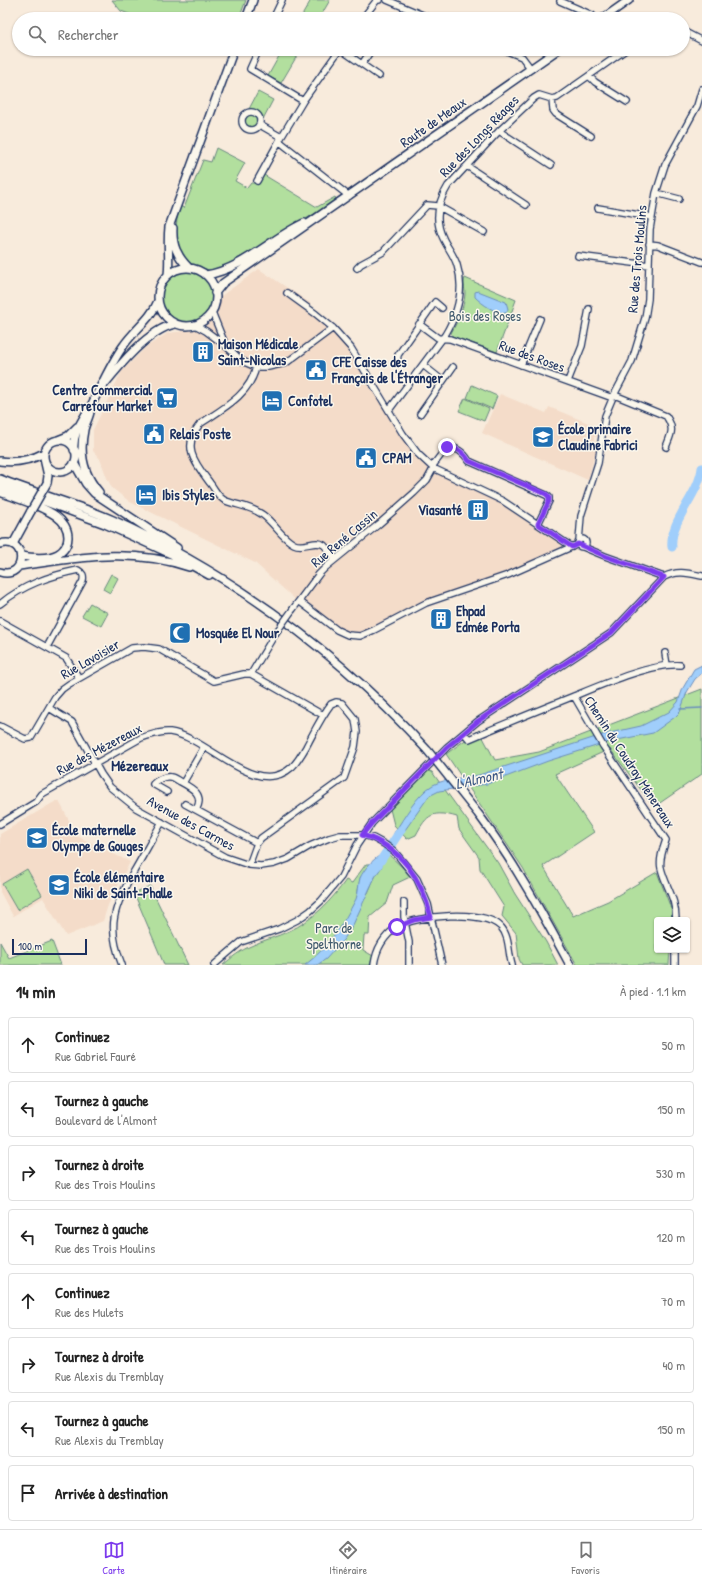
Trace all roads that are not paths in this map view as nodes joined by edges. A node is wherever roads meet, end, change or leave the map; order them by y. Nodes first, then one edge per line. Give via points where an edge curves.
1 (253, 0) edge
2 (282, 0) edge
3 (378, 0) edge
4 (389, 0) edge
5 (629, 0) edge
6 (560, 1) dead end
7 (249, 12) edge
8 (276, 12) edge
9 (368, 12) edge
10 (416, 12) edge
11 (585, 12) edge
12 (612, 12) edge
13 (690, 35) edge
14 (702, 41) edge
15 (231, 56) edge
16 (256, 56) edge
17 (335, 56) edge
18 (350, 56) edge
19 (367, 56) edge
20 (520, 56) edge
21 (549, 56) edge
22 (617, 56) edge
23 (362, 64) junction
24 (530, 69) junction
25 (378, 76) dead end
26 (589, 76) junction
27 (702, 89) edge
28 (552, 99) junction
29 (303, 101) junction
30 (627, 102) dead end
31 (700, 107) edge
32 (260, 125) dead end
33 (499, 132) junction
34 (591, 136) dead end
35 (280, 139) junction
36 (551, 165) dead end
37 (467, 166) junction
38 (257, 181) dead end
39 (656, 193) junction
40 (350, 196) junction
41 (679, 199) dead end
42 (526, 205) dead end
43 (438, 206) junction
44 (176, 208) junction
45 (598, 208) dead end
46 (321, 215) junction
47 (651, 217) junction
48 (484, 232) dead end
49 (649, 244) junction
50 (578, 256) dead end
51 (702, 262) edge
52 (649, 265) junction
53 (189, 268) junction
54 (357, 268) dead end
55 (168, 275) junction
56 (206, 275) junction
57 (216, 293) junction
58 (288, 293) dead end
59 (158, 301) junction
60 (442, 308) dead end
61 (590, 309) dead end
62 (212, 312) junction
63 (540, 319) dead end
64 (175, 324) junction
65 (419, 324) junction
66 (195, 325) junction
67 (333, 328) junction
68 (443, 337) junction
69 (226, 346) junction
70 (397, 362) dead end
71 (522, 365) junction
72 (423, 366) junction
73 (256, 367) junction
74 (453, 367) dead end
75 (443, 381) junction
76 (568, 381) junction
77 (96, 396) junction
78 (613, 397) junction
79 (92, 404) junction
80 (389, 410) junction
81 (420, 414) dead end
82 (78, 426) junction
83 (58, 440) junction
84 (666, 447) dead end
85 (74, 450) junction
86 (44, 453) junction
87 (0, 461) edge
88 (45, 463) junction
89 (74, 463) junction
90 (433, 468) junction
91 (62, 472) junction
92 (0, 479) edge
93 (47, 483) junction
94 (0, 485) edge
95 (0, 492) edge
96 (107, 501) junction
97 (538, 524) junction
98 (582, 542) junction
99 (0, 543) edge
100 (13, 544) junction
101 (572, 547) junction
102 (21, 556) junction
103 (335, 559) junction
104 (194, 560) junction
105 (19, 566) junction
106 (0, 572) edge
107 (702, 576) edge
108 (664, 577) junction
109 (216, 579) junction
110 (299, 601) junction
111 (0, 604) edge
112 (0, 621) edge
113 (47, 647) junction
114 (666, 653) dead end
115 (667, 665) junction
116 (680, 665) dead end
117 (251, 674) junction
118 (79, 678) junction
119 (574, 696) junction
120 (49, 708) junction
121 (323, 715) junction
122 (0, 726) edge
123 (464, 733) junction
124 (204, 747) junction
125 (427, 752) junction
126 (96, 764) junction
127 (183, 783) junction
128 (167, 792) dead end
129 (186, 804) dead end
130 (196, 810) junction
131 (477, 816) junction
132 (162, 822) junction
133 (0, 824) edge
134 (362, 835) junction
135 (257, 844) junction
136 (249, 865) junction
137 (404, 902) dead end
138 (431, 917) junction
139 (676, 917) edge
140 (406, 924) junction
141 (675, 953) edge
142 (122, 965) edge
143 (214, 965) edge
144 (374, 965) edge
145 (409, 965) edge
146 (442, 965) edge
147 (512, 965) edge
148 (566, 965) edge
149 (570, 965) edge
150 (675, 965) edge

1 - 7 main road
2 - 8 street
3 - 9 street
4 - 10 street
5 - 12 main road
6 - 11 street
13 - 14 street
15 - 44 main road
16 - 29 street via 250,69
17 - 29 street
18 - 23 street
19 - 23 street
20 - 24 street
21 - 24 main road, Route de Meaux
22 - 26 street
23 - 25 street
24 - 40 main road, Route de Meaux
26 - 28 street
26 - 30 street
27 - 31 street, Rue des Trois Moulins
28 - 33 street, Rue des Longs Réages via 538,95
28 - 34 street via 556,114
29 - 35 street
31 - 39 street, Rue des Trois Moulins via 665,166
32 - 35 street
33 - 36 street
33 - 37 street, Rue des Longs Réages
35 - 38 street
35 - 40 street
37 - 42 street
37 - 43 street, Rue des Longs Réages via 448,186
39 - 41 street
39 - 47 street, Rue des Trois Moulins
40 - 46 main road, Route de Meaux
43 - 48 street
43 - 54 street via 427,205 383,252
43 - 68 street via 440,231 460,274 461,288 455,316
44 - 53 main road via 174,243 177,255
44 - 55 main road via 168,233
45 - 47 street
46 - 56 main road, Route de Meaux via 283,234 264,249 234,265 215,274
46 - 57 main road, Route de Meaux via 222,284
47 - 49 street, Rue des Trois Moulins
49 - 51 street
49 - 52 street, Rue des Trois Moulins
50 - 52 street
52 - 78 street, Rue des Trois Moulins via 648,299 640,337 632,361
53 - 55 main road via 179,269
53 - 56 main road
55 - 59 main road via 159,287
56 - 57 main road
57 - 62 main road
58 - 67 street
59 - 64 main road via 163,314
59 - 77 main road via 151,315 131,336 112,363
60 - 65 street via 435,302
61 - 76 street via 582,346
62 - 66 main road via 205,320
62 - 69 street
63 - 71 street
64 - 66 main road
64 - 77 main road via 160,330 134,351
65 - 68 street, Rue des Roses via 438,338
65 - 70 street via 398,355
66 - 69 street
67 - 73 street via 286,363
67 - 80 street via 351,348
68 - 71 street, Rue des Roses
68 - 72 street
69 - 73 street via 242,362
71 - 76 street, Rue des Roses
72 - 75 street
72 - 80 street
73 - 103 street via 245,390 194,431 190,441 195,462 219,496 226,501 244,505 261,513 293,543 303,546 322,544
74 - 75 street
75 - 81 street
76 - 78 street, Rue des Roses
77 - 79 main road
78 - 84 street, Rue des Roses via 617,396 666,416 671,423 672,432
78 - 98 street, Rue des Trois Moulins via 605,416 598,463 584,505 580,526
79 - 82 main road
79 - 96 main road via 84,429 82,460 91,482
80 - 90 street via 413,448
82 - 83 main road via 68,436
82 - 85 main road
83 - 85 main road via 68,442
83 - 86 main road via 49,444
85 - 89 main road
86 - 87 main road via 35,458
86 - 88 main road
88 - 91 main road via 52,470
88 - 93 main road
89 - 91 main road
89 - 96 main road via 89,488
90 - 97 street via 503,500
90 - 97 street, Rue René Cassin via 445,449 450,447 464,453 469,461 546,494 549,501
90 - 103 street, Rue René Cassin via 427,480 414,493
91 - 93 main road
92 - 104 main road via 112,520
93 - 100 main road, bridge
94 - 109 main road via 105,524 171,554
95 - 102 main road via 50,512 60,520 68,534 66,545 55,556
96 - 104 main road
97 - 101 street
98 - 101 street
98 - 108 street via 605,556
99 - 100 main road
100 - 102 main road
101 - 110 street via 508,574 426,603 360,636 348,635 337,630
102 - 105 main road
103 - 110 street, Rue René Cassin via 319,574
104 - 125 main road via 270,610 318,646 382,703
105 - 106 main road via 12,572
105 - 109 main road via 98,555 123,555 172,561
107 - 108 street via 681,572
108 - 123 street via 611,633
109 - 125 main road via 276,620 334,665
110 - 117 street, Rue René Cassin, bridge
111 - 113 street via 11,595 42,579 78,570 83,573 83,581
112 - 113 street
113 - 118 street via 66,658
114 - 115 street
115 - 116 street
115 - 119 street via 626,676
117 - 118 street, Rue Lavoisier via 214,681 159,649 144,647 128,650
117 - 121 street
118 - 120 street, Rue Lavoisier via 62,689
119 - 123 street via 469,739
119 - 139 street, Chemin du Coudray Ménereaux via 603,746 666,840 661,868 673,896
120 - 122 street, Rue Lavoisier via 33,737 29,739
120 - 126 street, Avenue des Carmes via 72,722
121 - 124 street, Rue des Mézereaux via 298,760 283,774 270,777 249,773
121 - 135 street, Rue des Mézereaux via 330,704 336,702 342,703 355,719 355,747 344,778 261,838
123 - 134 street
124 - 126 street, Rue des Mézereaux via 184,736 157,732 141,738
124 - 127 street
125 - 131 main road, bridge
126 - 132 street, Avenue des Carmes via 112,788 131,804
126 - 133 street, Rue des Mézereaux via 42,794 36,802
127 - 128 street via 171,777 153,784
127 - 130 street via 199,797
129 - 130 street
130 - 135 street
131 - 148 main road via 524,889
131 - 149 main road via 506,853 530,890
132 - 136 street, Avenue des Carmes via 225,857
132 - 142 street via 117,904 113,933
134 - 136 street, Avenue des Carmes via 340,835 310,846 288,859 261,866
134 - 138 street via 373,838 394,851 417,878
134 - 143 street via 341,877 316,906 279,929 241,942
135 - 136 street
137 - 140 street
138 - 140 street
138 - 146 street
138 - 147 street via 479,917 492,921 501,928 506,937
140 - 144 street via 397,927 385,938 376,953
140 - 145 street
141 - 150 street

